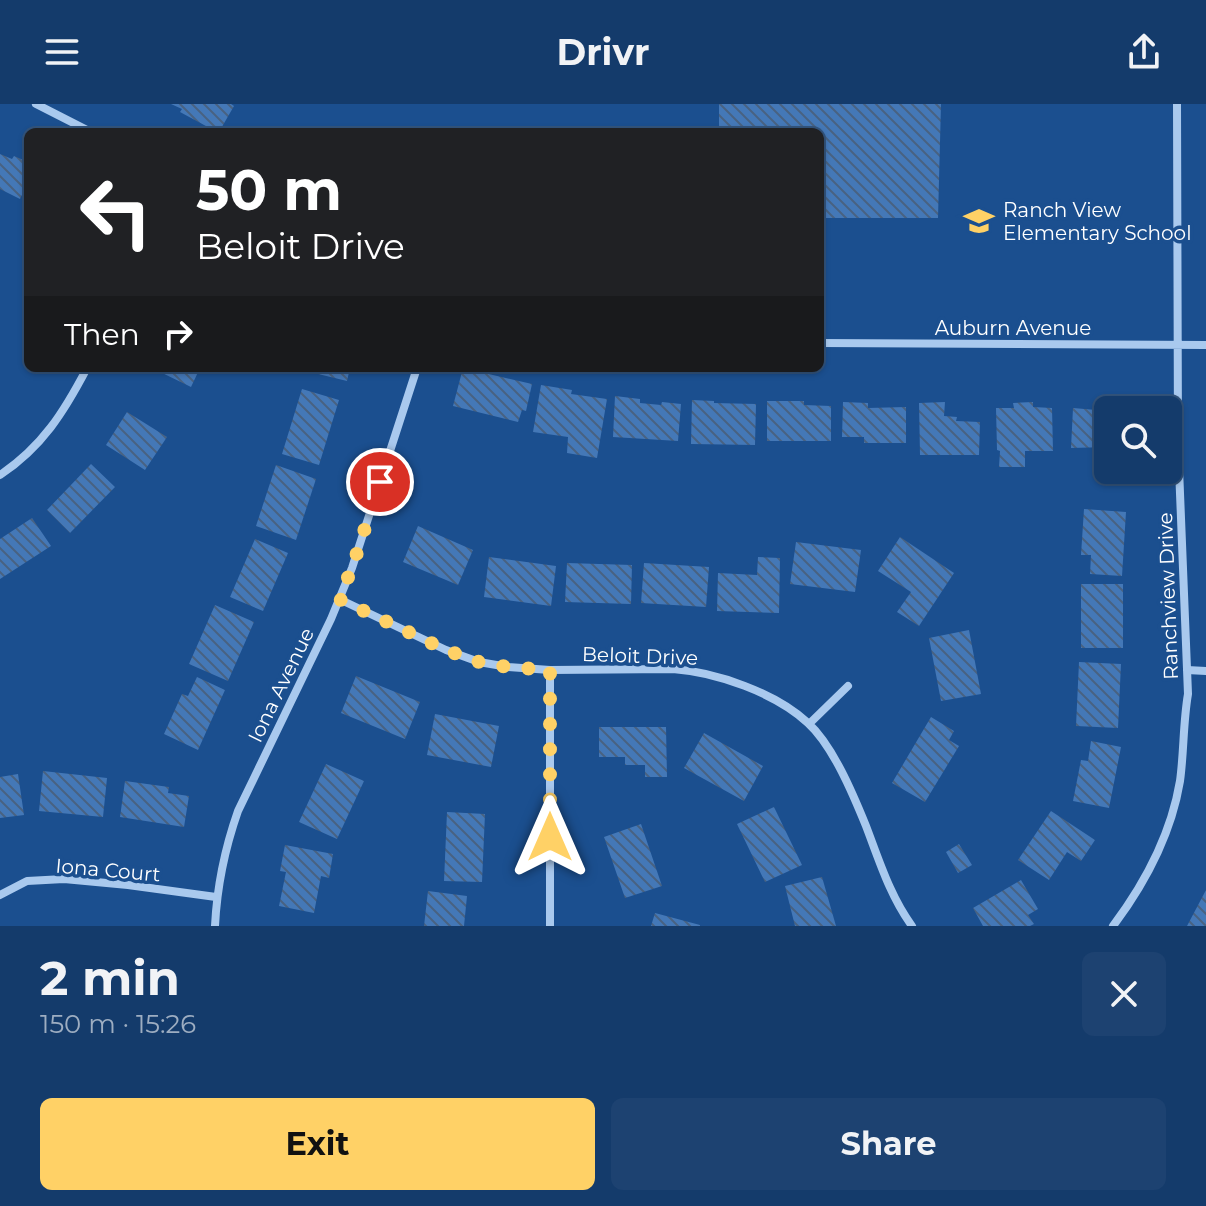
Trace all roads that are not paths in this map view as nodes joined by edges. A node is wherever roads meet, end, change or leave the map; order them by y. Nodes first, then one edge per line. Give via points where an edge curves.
1 (36, 104) edge
2 (1177, 104) edge
3 (83, 128) edge
4 (824, 343) edge
5 (1178, 345) junction
6 (1206, 345) edge
7 (85, 372) edge
8 (416, 372) edge
9 (0, 475) edge
10 (339, 599) junction
11 (550, 670) junction
12 (1187, 670) junction
13 (1206, 671) edge
14 (848, 686) dead end
15 (809, 724) junction
16 (0, 895) edge
17 (216, 897) junction
18 (215, 926) edge
19 (550, 926) edge
20 (912, 926) edge
21 (1113, 926) edge

1 - 3 street
2 - 5 street, Ranchview Drive
4 - 5 street, Auburn Avenue
5 - 6 street, Auburn Avenue
5 - 12 street, Ranchview Drive
7 - 9 street via 57,422
8 - 10 street, Iona Avenue
10 - 11 street, Beloit Drive via 479,662
10 - 17 street, Iona Avenue via 238,811
11 - 15 street, Beloit Drive via 699,672 765,696
11 - 19 street
12 - 13 street
12 - 21 street, Ranchview Drive via 1174,806 1152,867
14 - 15 street
15 - 20 street, Beloit Drive via 836,761 892,895
16 - 17 street, Iona Court via 27,881 64,879
17 - 18 street, Iona Avenue

